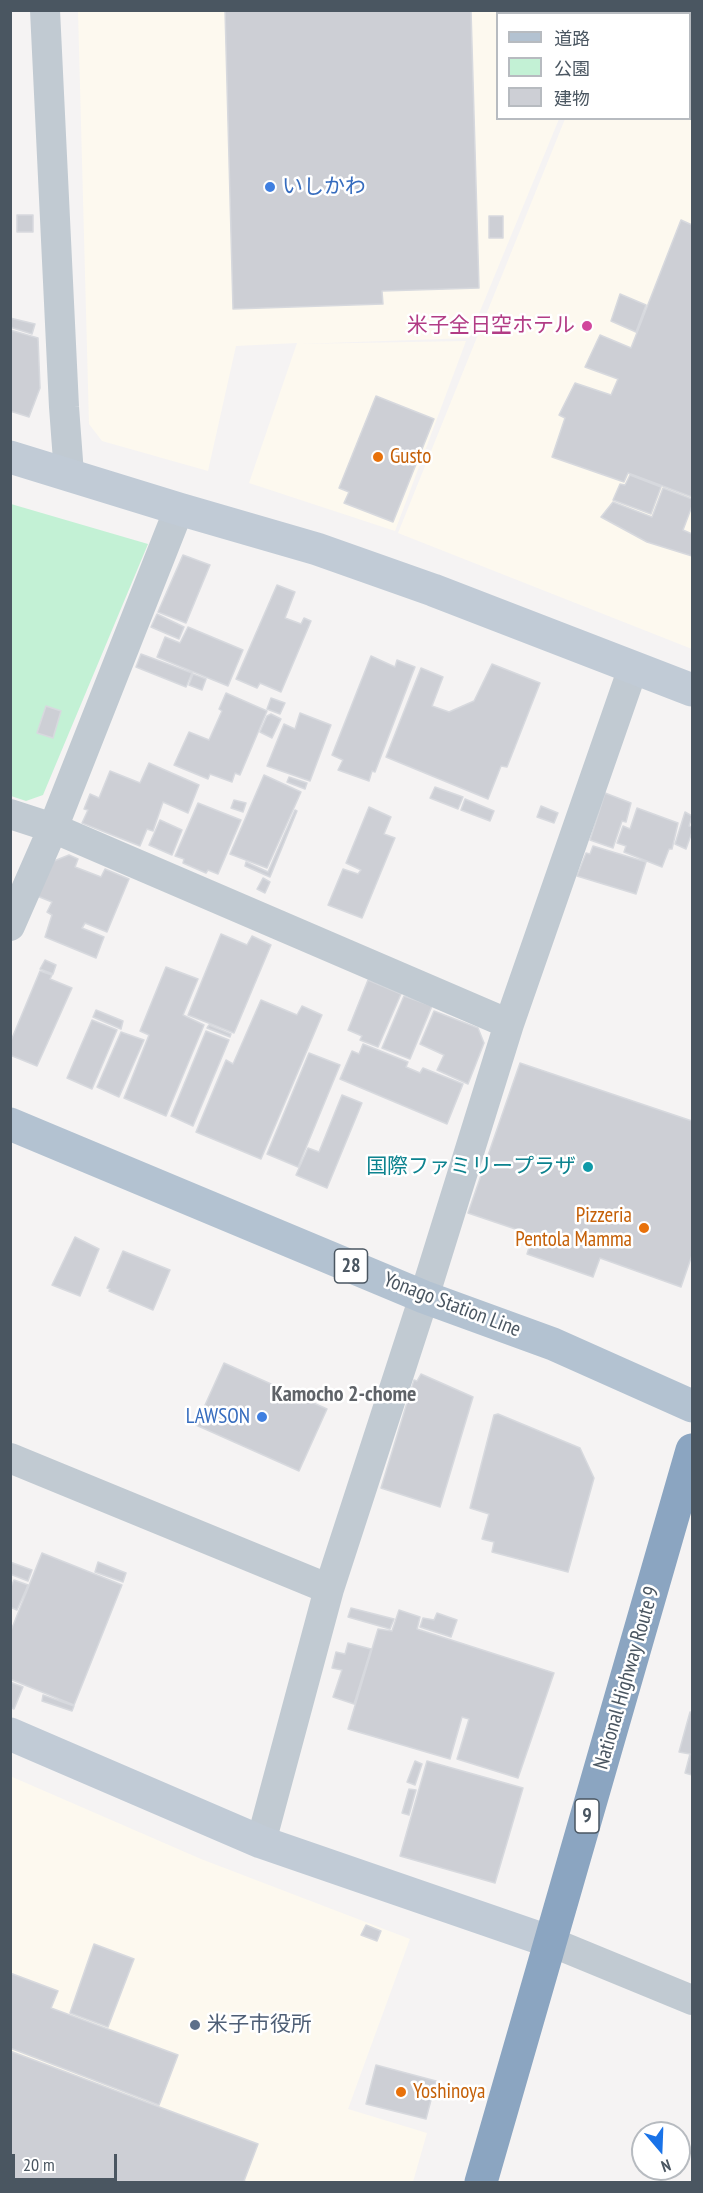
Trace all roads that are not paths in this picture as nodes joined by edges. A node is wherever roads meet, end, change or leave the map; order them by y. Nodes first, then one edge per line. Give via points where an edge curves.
1 (45, 10) edge
2 (10, 457) edge
3 (69, 474) junction
4 (178, 509) junction
5 (633, 668) junction
6 (693, 690) edge
7 (10, 814) edge
8 (53, 828) junction
9 (10, 926) edge
10 (509, 1024) junction
11 (10, 1124) edge
12 (424, 1297) junction
13 (693, 1407) edge
14 (693, 1450) edge
15 (10, 1458) edge
16 (329, 1589) junction
17 (10, 1734) edge
18 (261, 1842) junction
19 (551, 1941) junction
20 (693, 2000) edge
21 (481, 2182) edge

1 - 3 street
2 - 3 street
3 - 4 street
4 - 5 street via 349,560
4 - 8 street
5 - 6 street
5 - 10 street
7 - 8 street
8 - 9 street
8 - 10 street
10 - 12 street
11 - 12 main road, Yonago Station Line / 28
12 - 13 main road, Yonago Station Line / 28 via 553,1344
12 - 16 street
14 - 19 highway, National Highway Route 9 / 9
15 - 16 street
16 - 18 street
17 - 18 street
18 - 19 street
19 - 20 street
19 - 21 highway, National Highway Route 9 / 9

